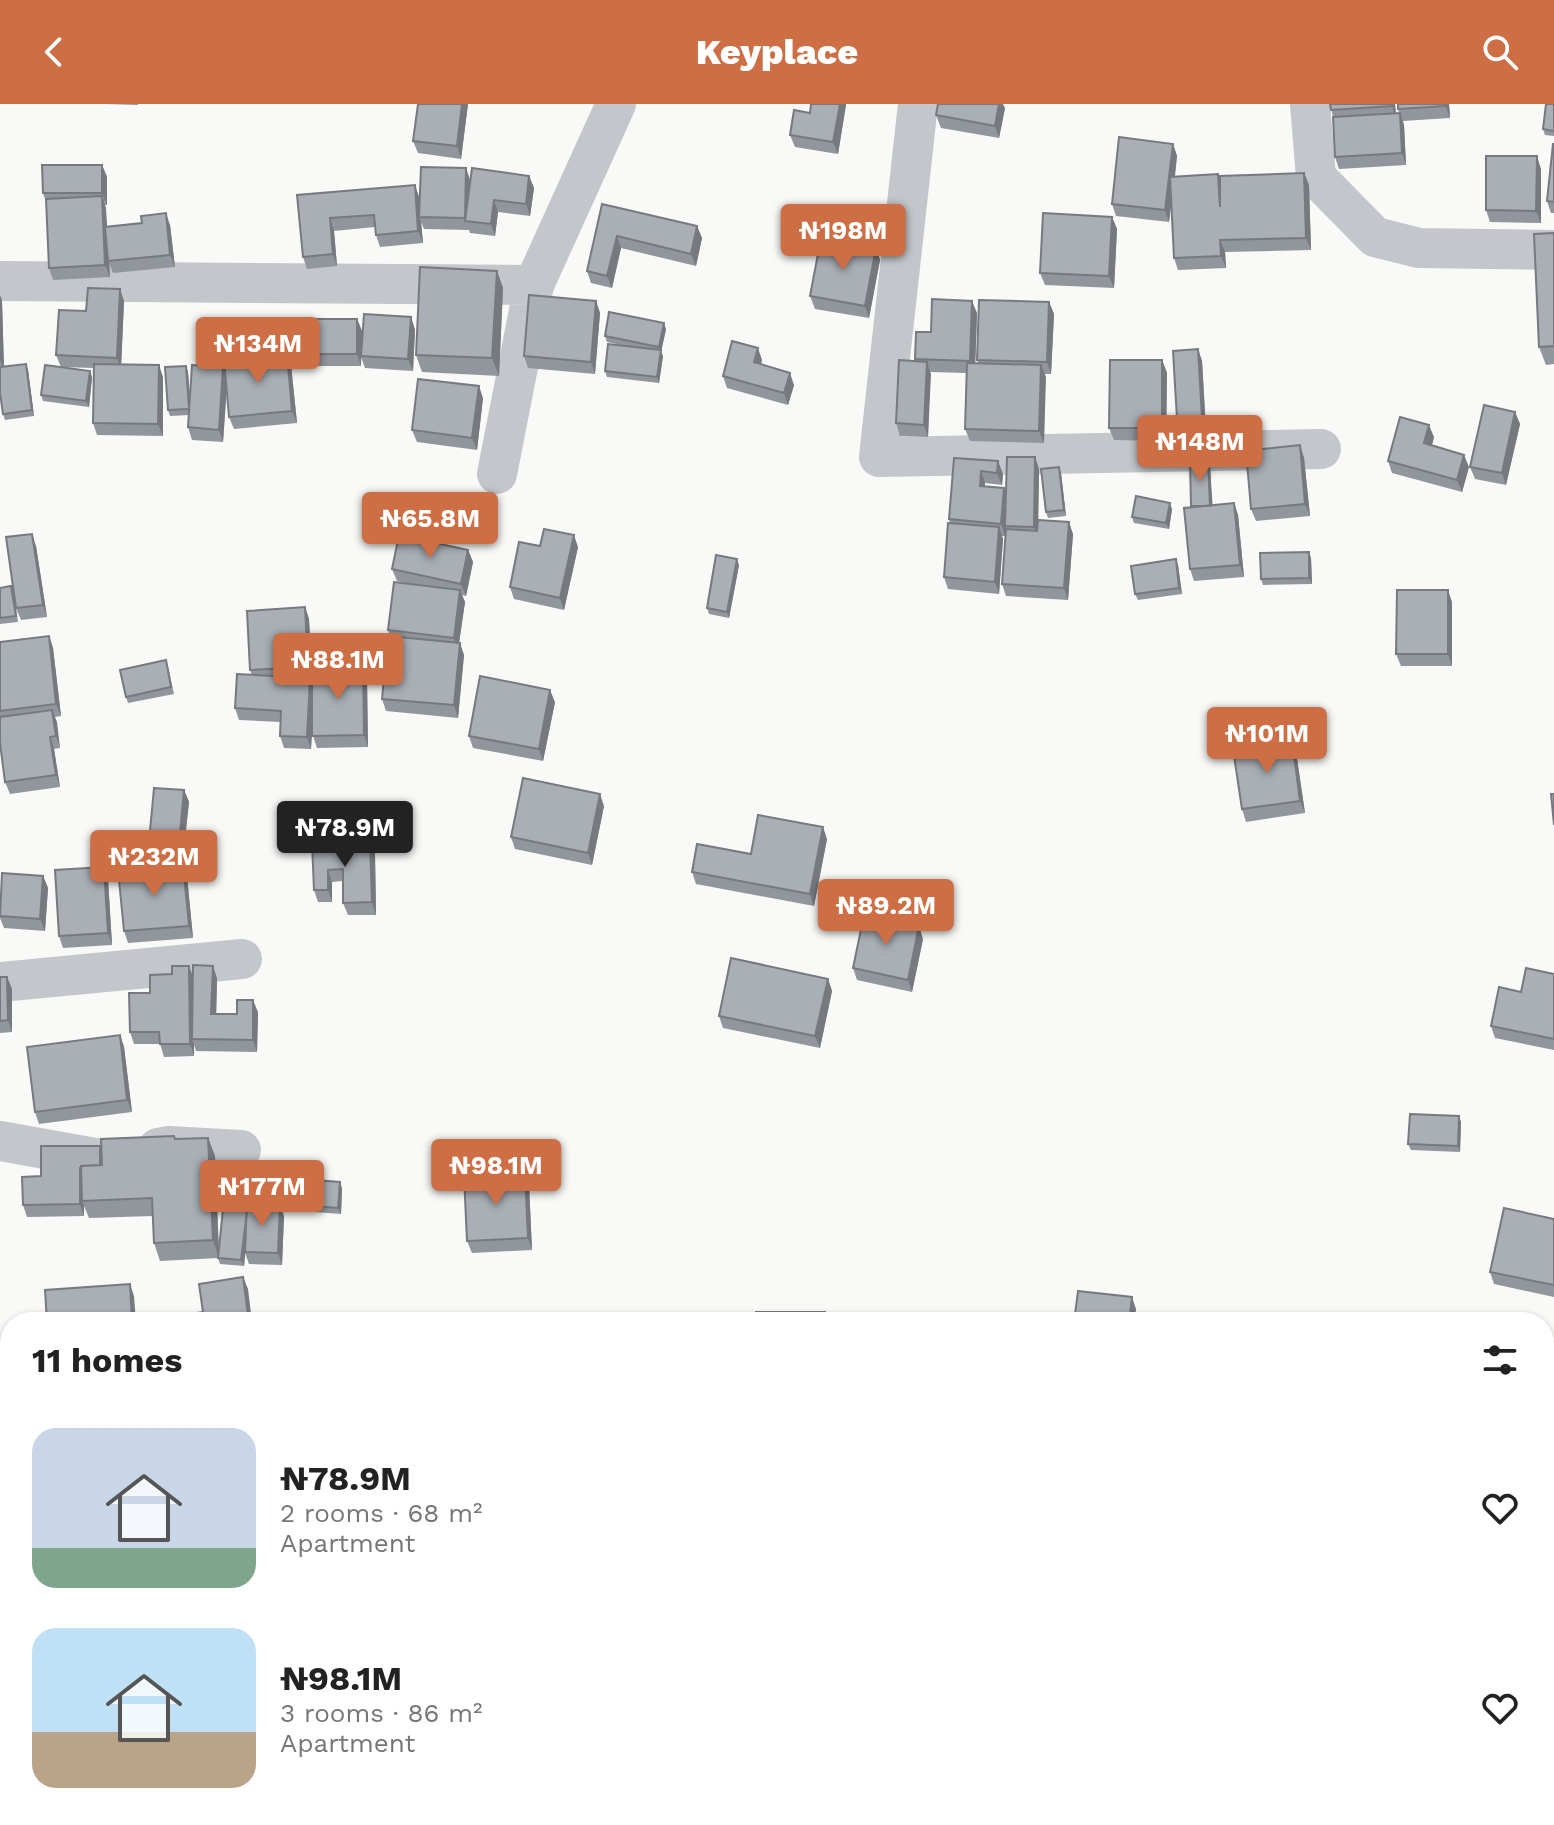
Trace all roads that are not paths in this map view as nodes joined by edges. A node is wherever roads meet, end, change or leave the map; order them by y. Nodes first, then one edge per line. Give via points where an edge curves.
1 (616, 104) edge
2 (918, 104) edge
3 (1310, 104) edge
4 (1554, 250) edge
5 (0, 281) edge
6 (534, 285) junction
7 (1321, 449) dead end
8 (497, 474) dead end
9 (242, 959) dead end
10 (0, 982) edge
11 (0, 1141) edge
12 (241, 1150) dead end

1 - 6 street
2 - 7 street via 879,457
3 - 4 street via 1316,177 1375,237 1419,248
5 - 6 street
6 - 8 street
9 - 10 street
11 - 12 street via 90,1159 169,1146

